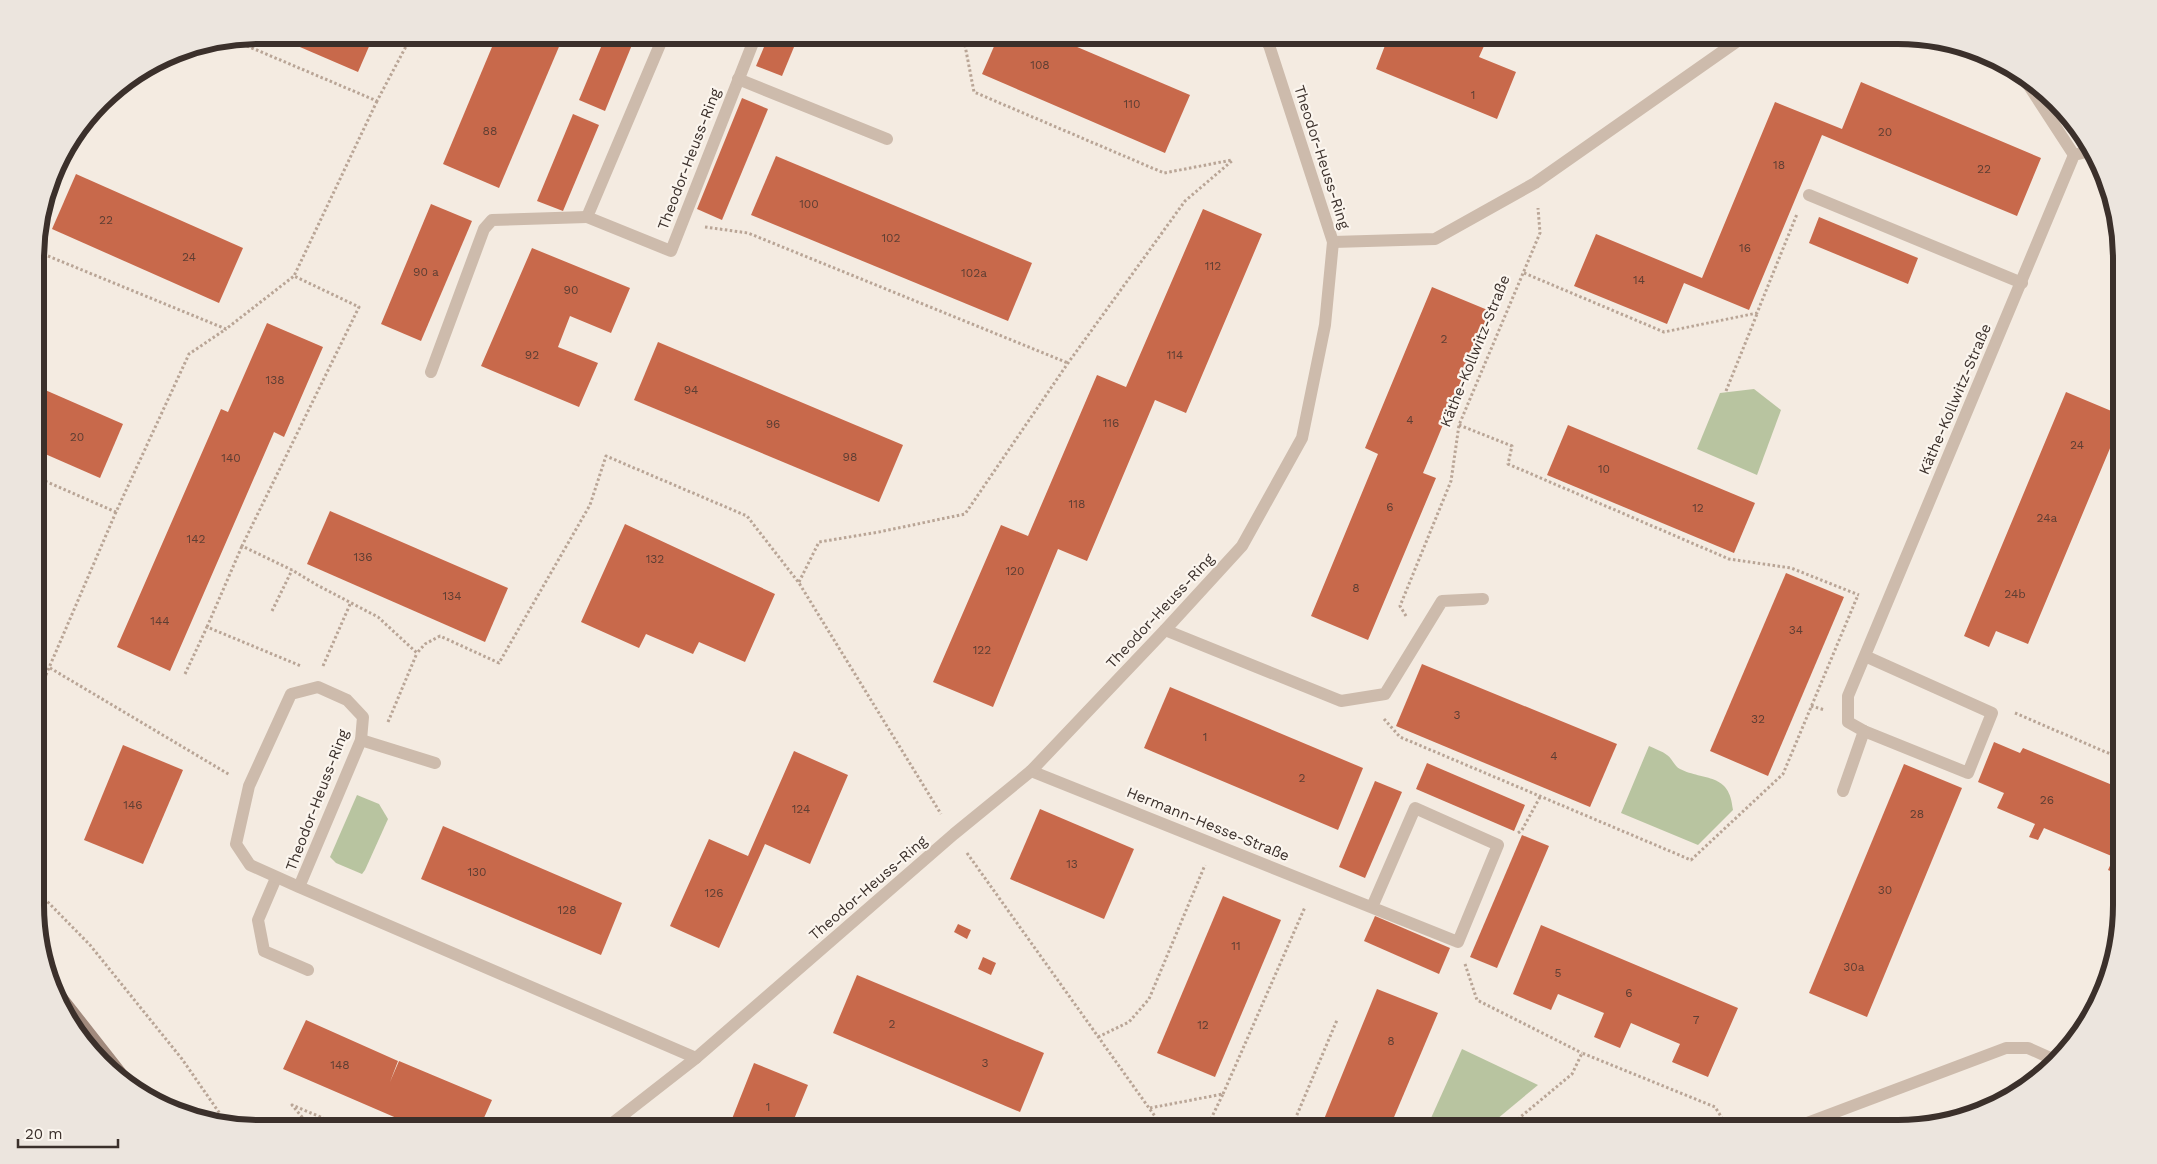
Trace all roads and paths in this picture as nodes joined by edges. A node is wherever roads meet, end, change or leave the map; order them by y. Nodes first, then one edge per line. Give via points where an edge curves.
1 (243, 44) edge
2 (407, 44) edge
3 (660, 44) edge
4 (752, 44) edge
5 (966, 44) edge
6 (1268, 44) edge
7 (1733, 44) edge
8 (738, 79) junction
9 (2032, 91) edge
10 (377, 101) junction
11 (887, 139) dead end
12 (2085, 152) edge
13 (2074, 154) junction
14 (1535, 183) junction
15 (1809, 195) joint
16 (587, 217) junction
17 (679, 231) junction
18 (1333, 242) junction
19 (48, 256) dead end
20 (1524, 272) junction
21 (294, 276) junction
22 (2022, 283) junction
23 (1757, 313) junction
24 (226, 329) junction
25 (1068, 364) junction
26 (431, 372) dead end
27 (1726, 390) dead end
28 (1459, 425) junction
29 (44, 480) edge
30 (116, 512) junction
31 (242, 546) junction
32 (292, 570) junction
33 (799, 583) junction
34 (1858, 595) junction
35 (1483, 599) dead end
36 (351, 602) junction
37 (1886, 606) junction
38 (272, 611) dead end
39 (207, 627) junction
40 (1165, 630) junction
41 (1419, 639) junction
42 (417, 654) junction
43 (1865, 656) junction
44 (50, 668) junction
45 (185, 674) dead end
46 (319, 680) junction
47 (44, 681) edge
48 (1374, 696) junction
49 (1992, 713) junction
50 (1864, 731) junction
51 (361, 740) junction
52 (381, 746) junction
53 (2113, 755) edge
54 (435, 763) dead end
55 (1031, 771) junction
56 (248, 786) junction
57 (1843, 791) dead end
58 (1540, 797) junction
59 (954, 834) junction
60 (1214, 844) junction
61 (1498, 845) junction
62 (276, 878) junction
63 (1315, 884) junction
64 (300, 888) junction
65 (44, 898) edge
66 (1372, 908) junction
67 (1458, 942) junction
68 (308, 970) dead end
69 (72, 1011) edge
70 (1337, 1020) dead end
71 (1098, 1036) junction
72 (1582, 1053) junction
73 (696, 1058) junction
74 (2049, 1058) edge
75 (112, 1062) edge
76 (1223, 1094) junction
77 (1150, 1108) junction
78 (222, 1117) edge
79 (304, 1120) edge
80 (328, 1120) edge
81 (621, 1120) edge
82 (1158, 1120) edge
83 (1210, 1120) edge
84 (1295, 1120) edge
85 (1517, 1120) edge
86 (1723, 1120) edge
87 (1815, 1120) edge

1 - 10 path
2 - 10 path
3 - 16 street
4 - 8 street, Theodor-Heuss-Ring
5 - 25 path via 974,92 1164,173 1233,160 1185,201
6 - 18 street, Theodor-Heuss-Ring
7 - 14 street
8 - 11 street
8 - 17 street, Theodor-Heuss-Ring
9 - 13 street
10 - 21 path
12 - 13 street
13 - 22 street, Käthe-Kollwitz-Straße
14 - 18 street via 1435,239
14 - 20 path, Käthe-Kollwitz-Straße via 1540,233
15 - 22 street
15 - 23 path via 1797,214
16 - 17 street, Theodor-Heuss-Ring via 671,251
16 - 26 street via 492,220 484,229
17 - 25 path via 708,226 748,232
18 - 40 street, Theodor-Heuss-Ring via 1325,325 1302,438 1242,546
19 - 24 path
20 - 23 path via 1664,332
20 - 28 path, Käthe-Kollwitz-Straße
21 - 24 path
21 - 31 path via 359,307
22 - 37 street, Käthe-Kollwitz-Straße
23 - 27 path
24 - 30 path via 189,354
25 - 33 path via 966,514 819,542
28 - 34 path via 1512,446 1508,464 1729,559 1791,568
28 - 41 path, Käthe-Kollwitz-Straße via 1451,480 1400,606
29 - 30 path
30 - 44 path
31 - 32 path
31 - 39 path
32 - 36 path
32 - 38 path
33 - 42 path via 747,516 606,456 590,505 500,663 440,636 425,644
33 - 59 path
34 - 37 path
34 - 58 path via 1783,774 1692,860
35 - 41 street via 1442,601
36 - 42 path via 378,617
36 - 46 path
37 - 43 street, Käthe-Kollwitz-Straße
39 - 45 path
39 - 46 path
40 - 48 street via 1341,701
40 - 55 street, Theodor-Heuss-Ring
41 - 48 street via 1385,694
42 - 52 path via 392,711
43 - 49 street
43 - 50 street, Käthe-Kollwitz-Straße via 1848,696 1848,722
44 - 47 path
44 - 56 path
46 - 51 street, Theodor-Heuss-Ring via 347,700 363,718
46 - 56 street, Theodor-Heuss-Ring via 291,694
48 - 58 path via 1379,713 1400,738
49 - 50 street, Käthe-Kollwitz-Straße via 1968,773
49 - 53 path via 2013,712
50 - 57 street
51 - 52 street
51 - 64 street, Theodor-Heuss-Ring
52 - 54 street
55 - 59 street, Theodor-Heuss-Ring
55 - 60 street, Hermann-Hesse-Straße
56 - 62 street, Theodor-Heuss-Ring via 236,844 250,865
58 - 61 path via 1522,830
59 - 71 path
59 - 73 street, Theodor-Heuss-Ring
60 - 63 street, Hermann-Hesse-Straße
60 - 71 path via 1148,999 1129,1022
61 - 66 street via 1415,808
61 - 67 street
62 - 64 street, Theodor-Heuss-Ring
62 - 68 street via 258,920 264,951
63 - 66 street, Hermann-Hesse-Straße
63 - 76 path
64 - 73 street, Theodor-Heuss-Ring
65 - 78 path via 90,944 182,1059
66 - 67 street, Hermann-Hesse-Straße
67 - 72 path via 1477,1000
69 - 75 main road
70 - 84 path
71 - 77 path
72 - 85 path via 1572,1074
72 - 86 path via 1715,1107
73 - 81 street, Theodor-Heuss-Ring
74 - 87 street via 2028,1048 2006,1048
76 - 77 path
76 - 83 path
77 - 82 path
79 - 80 path via 292,1105

